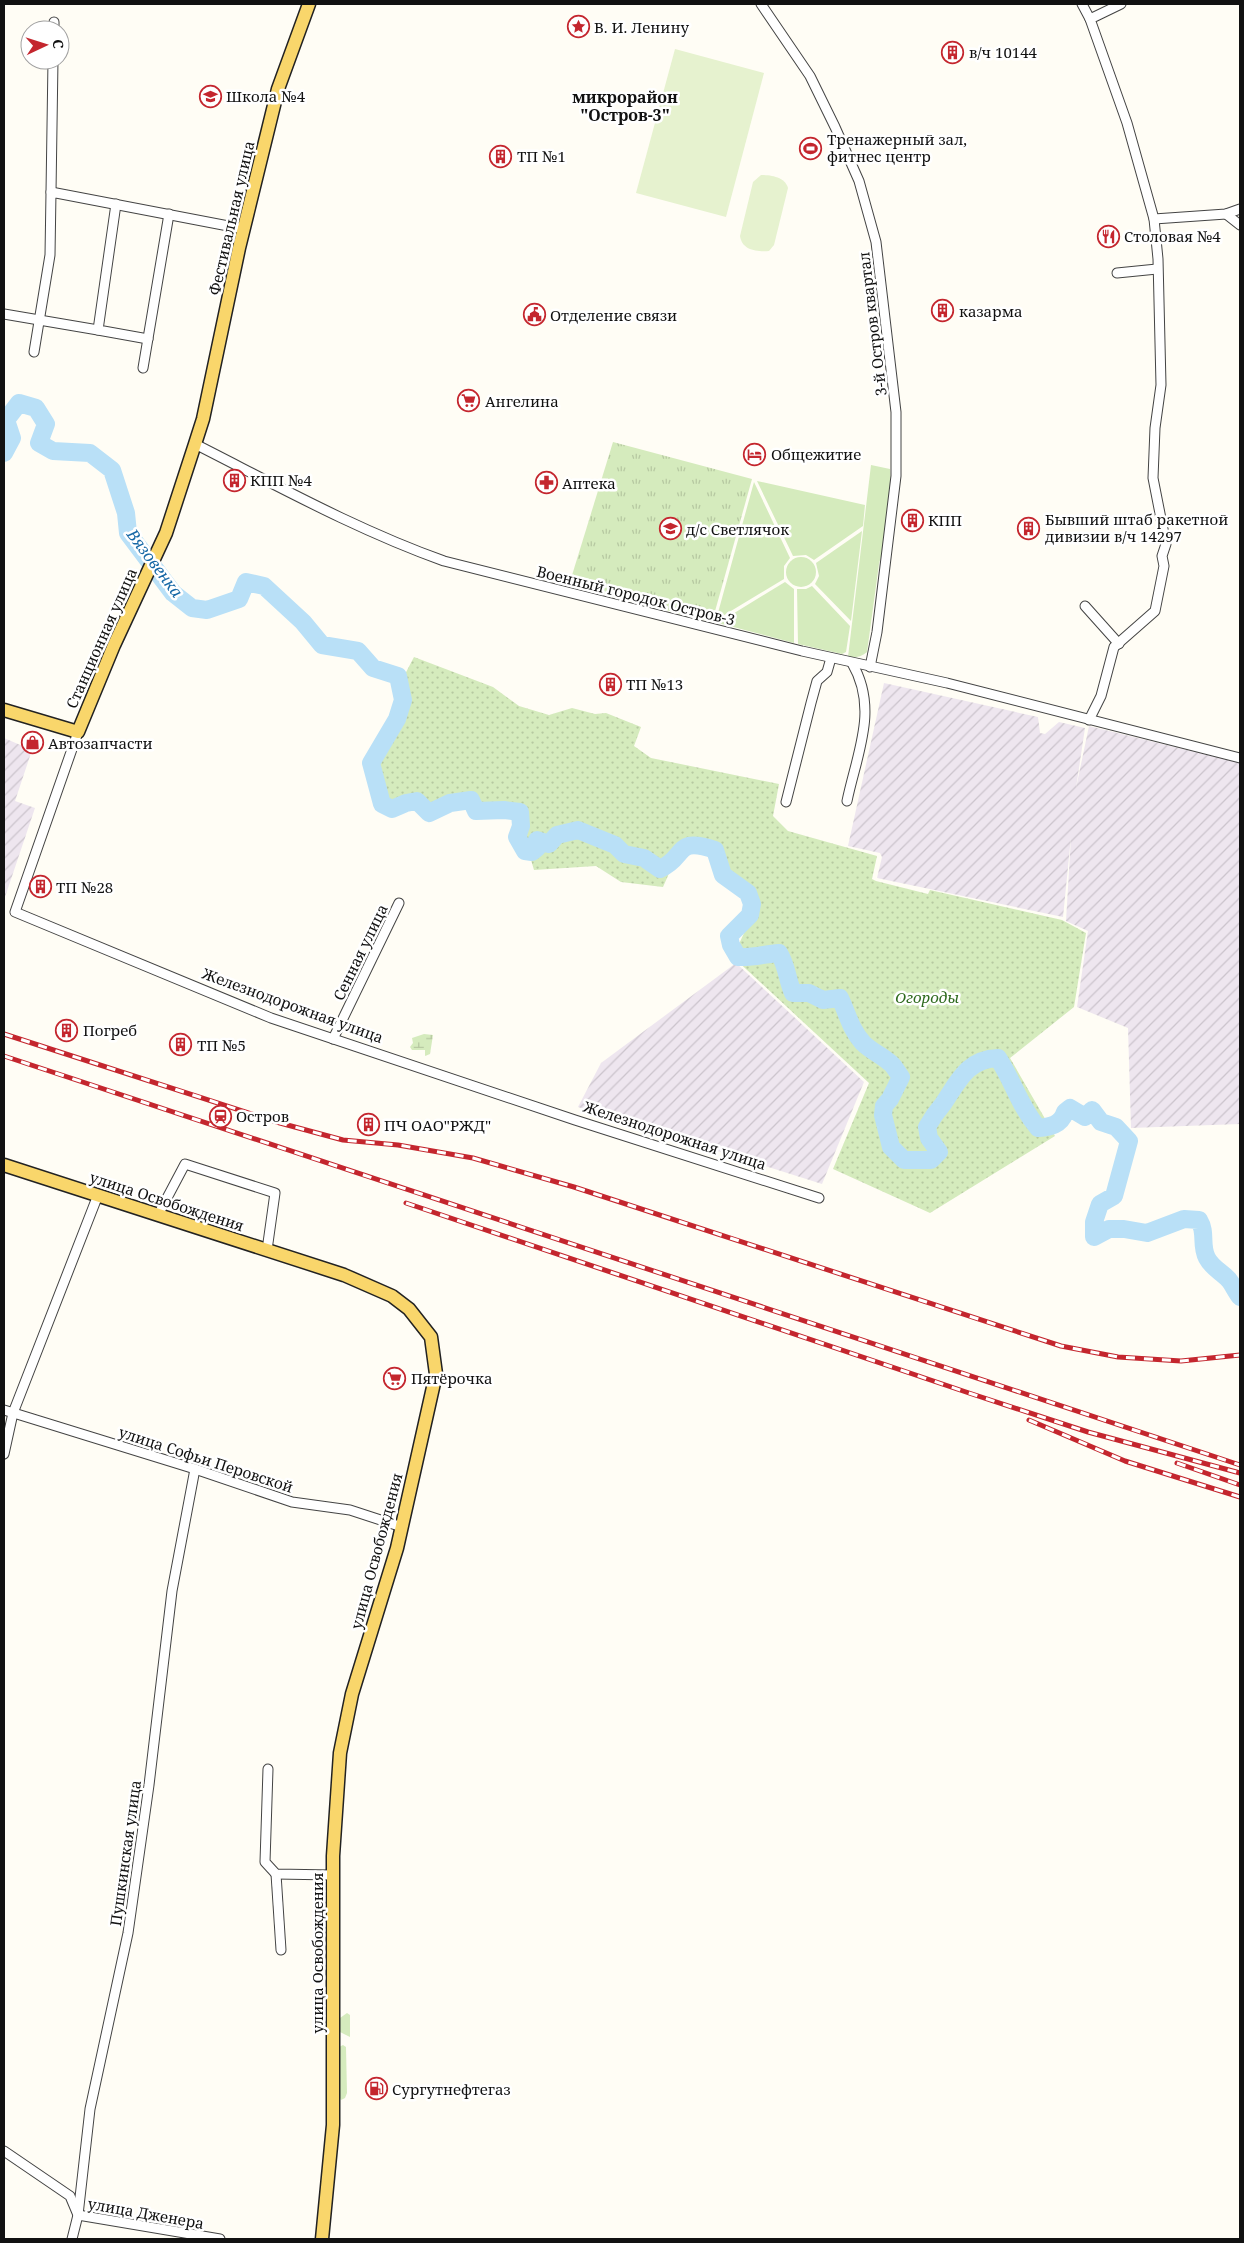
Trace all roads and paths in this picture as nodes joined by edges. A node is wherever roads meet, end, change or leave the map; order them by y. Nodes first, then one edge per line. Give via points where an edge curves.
1 (309, 4) edge
2 (761, 4) edge
3 (1082, 4) edge
4 (1121, 4) edge
5 (1090, 19) junction
6 (53, 70) edge
7 (51, 192) junction
8 (116, 204) junction
9 (1240, 209) edge
10 (169, 214) junction
11 (1226, 214) junction
12 (1154, 219) junction
13 (1240, 225) edge
14 (244, 229) junction
15 (1157, 269) junction
16 (1117, 273) dead end
17 (4, 314) edge
18 (39, 320) junction
19 (98, 330) junction
20 (148, 338) junction
21 (34, 352) dead end
22 (143, 368) dead end
23 (194, 444) junction
24 (1085, 606) dead end
25 (1119, 644) junction
26 (831, 658) junction
27 (852, 663) junction
28 (870, 667) junction
29 (4, 710) edge
30 (1089, 720) junction
31 (78, 732) junction
32 (1240, 758) edge
33 (846, 801) dead end
34 (786, 802) dead end
35 (399, 904) dead end
36 (333, 1039) junction
37 (4, 1165) edge
38 (98, 1195) junction
39 (819, 1198) dead end
40 (158, 1215) junction
41 (267, 1250) junction
42 (8, 1411) edge
43 (4, 1454) edge
44 (195, 1469) junction
45 (402, 1526) junction
46 (268, 1770) dead end
47 (276, 1874) junction
48 (333, 1875) junction
49 (281, 1950) dead end
50 (4, 2151) edge
51 (78, 2215) junction
52 (192, 2237) edge
53 (72, 2239) edge
54 (220, 2239) edge
55 (322, 2239) edge

1 - 14 main road, Фестивальная улица via 278,89
2 - 28 street, 3-й Остров квартал via 810,76 835,127 859,181 876,242 896,412 896,476
3 - 5 street
4 - 5 street
5 - 12 street via 1127,123
6 - 7 street
7 - 8 street
7 - 18 street via 50,256
8 - 10 street
8 - 19 street
9 - 11 street
10 - 14 street
10 - 20 street
11 - 12 street
11 - 13 street
12 - 15 street
14 - 23 main road, Фестивальная улица
15 - 16 street
15 - 25 street via 1161,385 1153,478 1166,544 1162,556 1164,566 1155,611
17 - 18 street
18 - 19 street
18 - 21 street
19 - 20 street
20 - 22 street
23 - 26 street, Военный городок Остров-3 via 295,496 403,546 444,561
23 - 31 main road, Станционная улица via 166,533
24 - 25 street
25 - 30 street via 1114,647 1101,696
26 - 27 street, Военный городок Остров-3
26 - 34 street via 828,672 817,681 810,703
27 - 28 street, Военный городок Остров-3
27 - 33 street via 861,678 866,716
28 - 30 street, Военный городок Остров-3 via 947,683
29 - 31 main road
30 - 32 street, Военный городок Остров-3
31 - 36 street, Железнодорожная улица via 15,912 271,1018
35 - 36 street, Сенная улица
36 - 39 street, Железнодорожная улица
37 - 38 main road, улица Освобождения
38 - 40 main road, улица Освобождения
38 - 42 street
40 - 41 main road, улица Освобождения
40 - 41 street via 184,1164 275,1193
41 - 45 main road, улица Освобождения via 344,1275 392,1296 409,1309 431,1337 436,1374
42 - 43 street
42 - 44 street, улица Софьи Перовской
44 - 45 street, улица Софьи Перовской via 292,1502 350,1510
44 - 51 street, Пушкинская улица via 172,1591 128,1933 90,2109
45 - 48 main road, улица Освобождения via 352,1694 340,1753
46 - 47 street via 265,1862
47 - 48 street
47 - 49 street
48 - 55 main road, улица Освобождения via 333,2125
50 - 51 street, улица Дженера via 70,2196
51 - 52 street, улица Дженера
51 - 53 street, Пушкинская улица
52 - 54 street, улица Дженера

